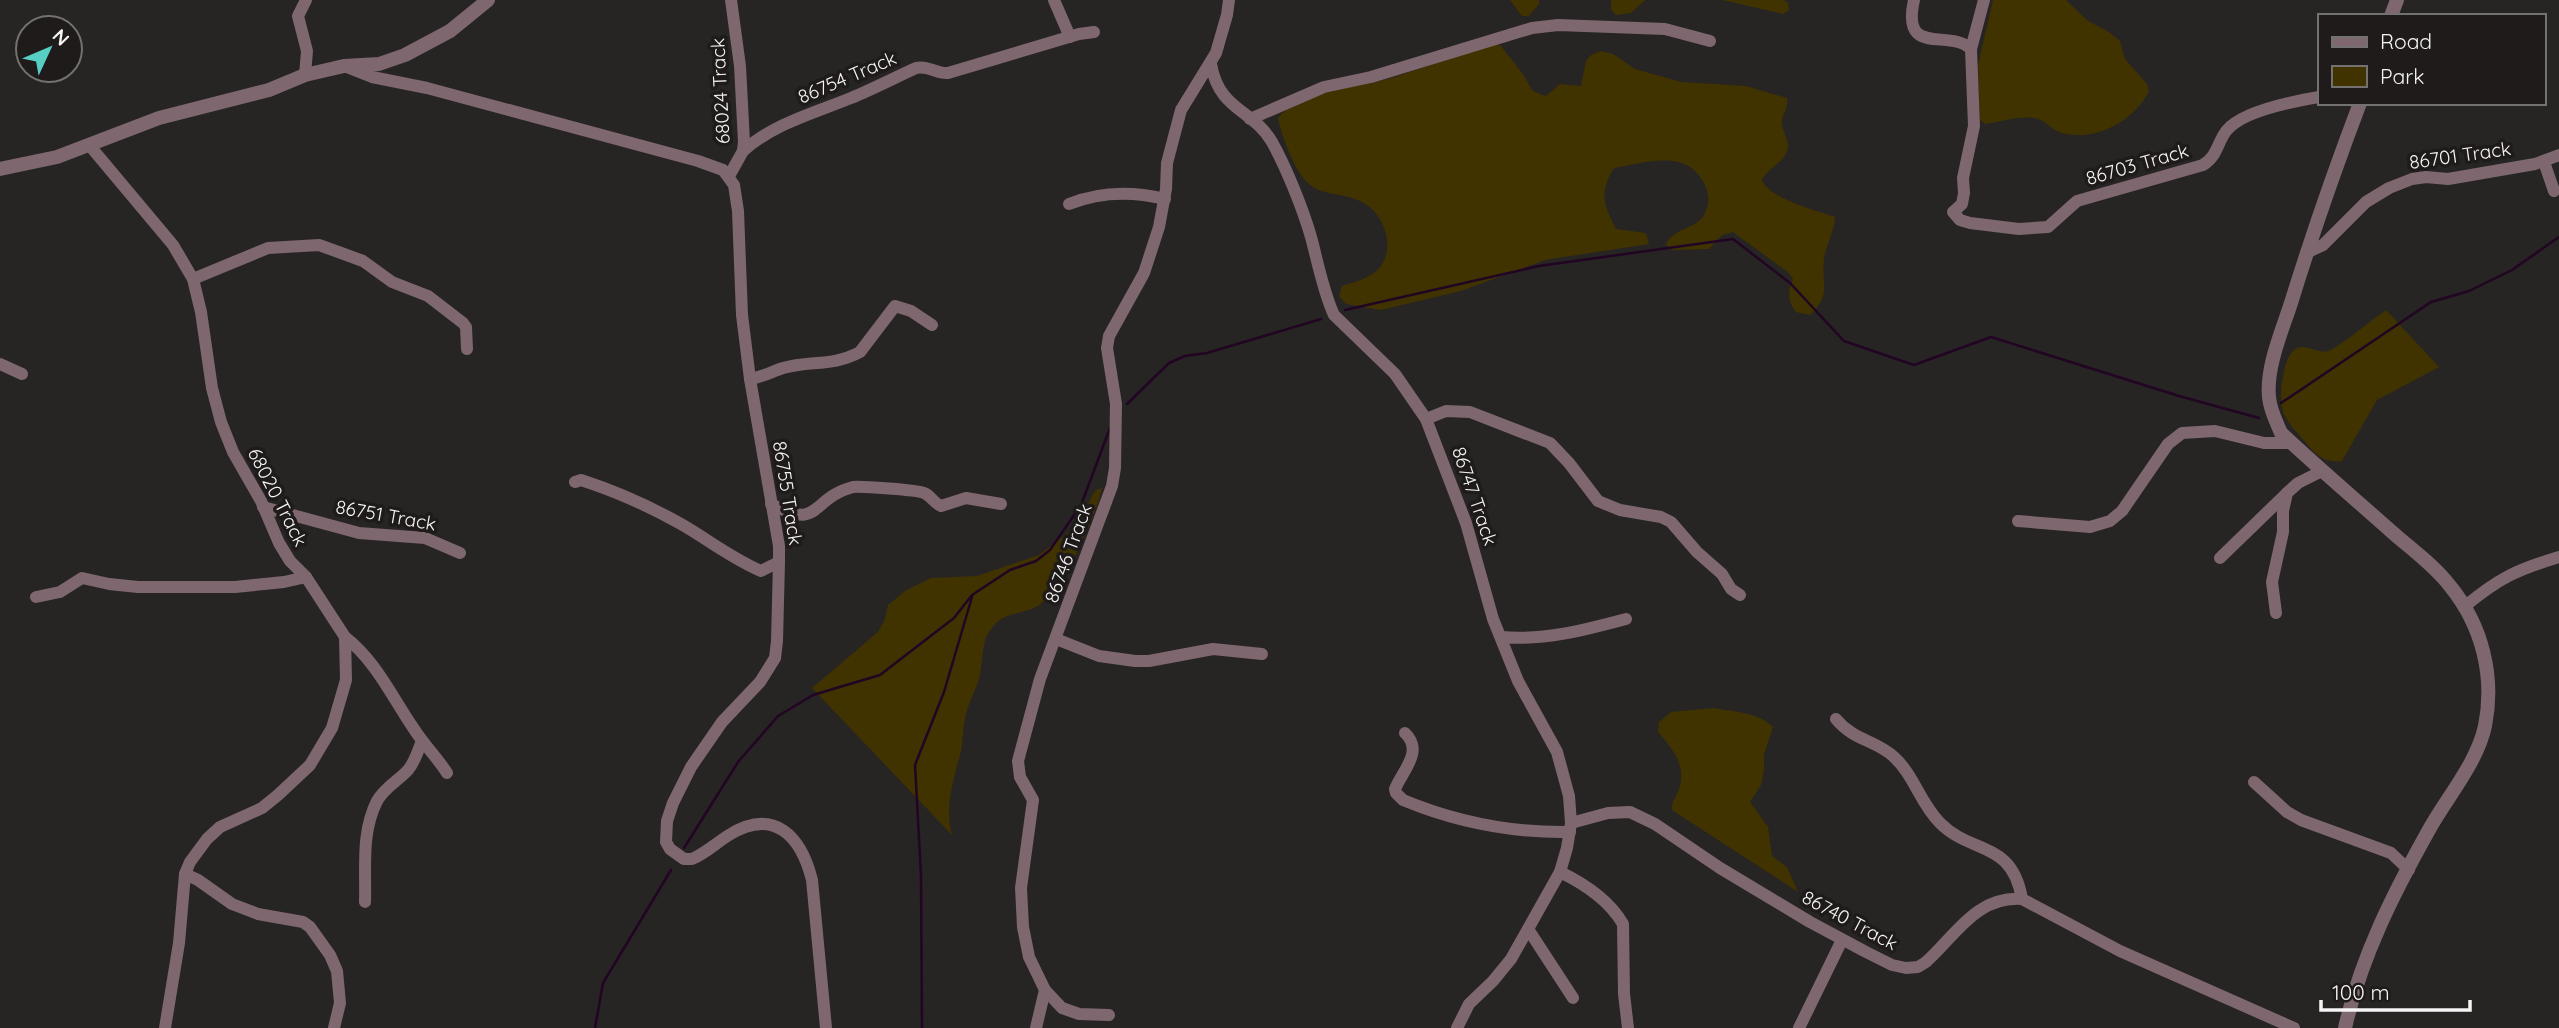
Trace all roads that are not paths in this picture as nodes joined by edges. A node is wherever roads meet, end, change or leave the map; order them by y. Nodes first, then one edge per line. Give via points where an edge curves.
1 (306, 0) edge
2 (488, 0) edge
3 (731, 0) edge
4 (1054, 0) edge
5 (1229, 0) edge
6 (1914, 0) edge
7 (1984, 0) edge
8 (1094, 32) dead end
9 (1070, 37) junction
10 (1710, 41) dead end
11 (1971, 49) junction
12 (1211, 64) junction
13 (344, 66) junction
14 (305, 75) junction
15 (2318, 97) edge
16 (2359, 105) edge
17 (1250, 119) junction
18 (90, 146) junction
19 (743, 151) junction
20 (2559, 155) edge
21 (2544, 162) junction
22 (0, 169) edge
23 (729, 176) junction
24 (2554, 191) dead end
25 (1165, 199) junction
26 (1069, 204) dead end
27 (2306, 253) junction
28 (193, 279) junction
29 (932, 325) dead end
30 (467, 349) dead end
31 (0, 364) edge
32 (22, 373) dead end
33 (750, 379) junction
34 (1426, 419) junction
35 (2292, 443) junction
36 (2322, 471) junction
37 (575, 482) dead end
38 (2287, 493) junction
39 (771, 504) junction
40 (1001, 504) dead end
41 (263, 507) junction
42 (2018, 522) dead end
43 (460, 554) dead end
44 (2559, 557) edge
45 (2220, 558) dead end
46 (779, 562) junction
47 (306, 577) junction
48 (1740, 595) dead end
49 (36, 597) dead end
50 (2464, 607) junction
51 (2276, 613) dead end
52 (1626, 620) dead end
53 (345, 637) junction
54 (1501, 637) junction
55 (1056, 639) junction
56 (1262, 654) dead end
57 (1836, 719) dead end
58 (1405, 733) dead end
59 (422, 741) junction
60 (447, 773) dead end
61 (2254, 782) dead end
62 (1571, 827) junction
63 (2409, 870) junction
64 (1560, 872) junction
65 (185, 874) junction
66 (2022, 899) junction
67 (365, 902) dead end
68 (1528, 929) junction
69 (1842, 940) junction
70 (1045, 990) junction
71 (1573, 998) dead end
72 (1109, 1015) dead end
73 (165, 1028) edge
74 (334, 1028) edge
75 (826, 1028) edge
76 (1036, 1028) edge
77 (1457, 1028) edge
78 (1628, 1028) edge
79 (1798, 1028) edge
80 (2294, 1028) edge
81 (2345, 1028) edge

1 - 14 street via 298,16 307,51
2 - 13 street via 427,45 379,64
3 - 19 street, 68024 Track via 740,66
4 - 9 street
5 - 12 street
6 - 11 street via 1914,28 1922,37 1958,41
7 - 11 street
8 - 9 street, 86754 Track
9 - 19 street, 86754 Track via 948,73 916,68 774,129
10 - 17 street via 1665,29 1571,25 1532,29 1324,87
11 - 15 street, 86703 Track via 1974,126 1962,204 1953,212 1970,223 2048,227 2077,201 2203,165 2214,157 2228,129 2244,119
12 - 17 street, 86747 Track via 1223,94
12 - 25 street, 86746 Track via 1181,110 1167,163
13 - 14 street
13 - 23 street via 372,78 428,88 698,160
14 - 18 street via 269,90 159,118
16 - 27 street
17 - 34 street, 86747 Track via 1265,130 1274,145 1310,233 1334,315 1395,373
18 - 22 street
18 - 28 street, 68020 Track via 173,245
19 - 23 street, 68024 Track
20 - 21 street, 86701 Track
21 - 24 street
21 - 27 street, 86701 Track via 2448,179 2412,179 2366,202 2323,244
23 - 33 street, 86755 Track via 738,211
25 - 26 street via 1123,192
25 - 55 street, 86746 Track via 1144,273 1109,336 1116,404 1115,468
27 - 35 street via 2268,395 2281,433
28 - 30 street via 268,248 319,245 335,249 363,261 392,282 428,296 463,323
28 - 41 street, 68020 Track via 220,422
29 - 33 street via 895,306 860,352
31 - 32 street
33 - 39 street, 86755 Track
34 - 48 street via 1455,410 1550,443 1598,501 1671,522
34 - 54 street, 86747 Track via 1462,510
35 - 36 street
35 - 42 street via 2264,443 2215,430 2182,433 2168,444 2110,522 2090,527
36 - 38 street
36 - 50 street via 2420,556 2450,585
37 - 46 street via 612,490 684,525 761,571
38 - 45 street
38 - 51 street via 2273,582
39 - 40 street via 798,517 842,491 863,485 925,493 941,506 966,498
39 - 46 street, 86755 Track
41 - 43 street, 86751 Track via 374,536 425,538
41 - 47 street, 68020 Track via 290,561
44 - 50 street via 2505,576
46 - 75 street, 86755 Track via 775,658 691,767 673,803 666,842 676,856 692,859 744,827 774,825 798,843 812,880
47 - 49 street via 235,587 138,587 82,578 60,592
47 - 53 street, 68020 Track
50 - 63 street via 2474,622 2487,664 2485,726
52 - 54 street via 1542,637
53 - 59 street, 68020 Track via 371,663
53 - 65 street via 346,680 332,728 310,765 262,808 220,827
54 - 62 street, 86747 Track via 1518,681 1557,752 1569,796
55 - 56 street via 1099,656 1149,661 1213,649
55 - 70 street, 86746 Track via 1032,704 1018,761 1033,808 1023,864 1023,927 1029,957
57 - 66 street via 1857,738 1892,755 1929,810 1951,832 1985,847 2008,865
58 - 62 street, 86740 Track via 1414,751 1398,784 1396,793 1403,800 1465,821 1520,830
59 - 60 street, 68020 Track
59 - 67 street via 410,768 378,800 368,824
61 - 63 street via 2301,820 2392,853
62 - 64 street, 86747 Track
62 - 69 street, 86740 Track via 1619,811 1640,816
63 - 81 street via 2362,965
64 - 68 street, 86747 Track
64 - 78 street via 1589,889 1623,924
65 - 73 street
65 - 74 street via 232,904 303,922 310,928 337,971 340,1003
66 - 69 street, 86740 Track via 2009,898 1974,913 1917,967 1892,965
66 - 80 street via 2120,951
68 - 71 street
68 - 77 street, 86747 Track via 1504,970 1469,1004
69 - 79 street
70 - 72 street, 86746 Track via 1070,1012
70 - 76 street

